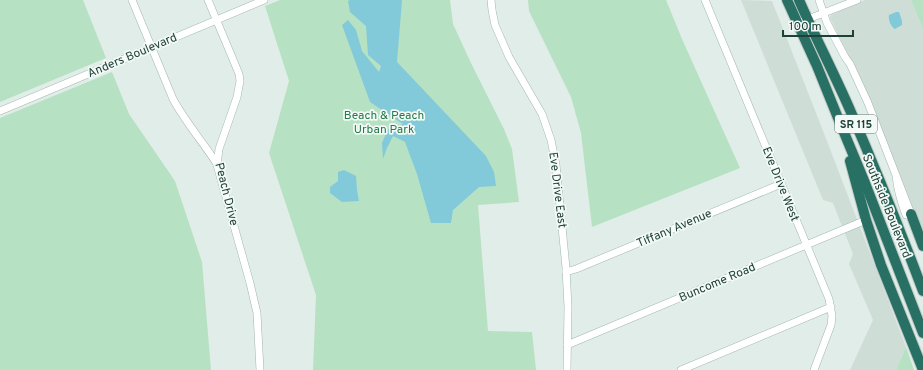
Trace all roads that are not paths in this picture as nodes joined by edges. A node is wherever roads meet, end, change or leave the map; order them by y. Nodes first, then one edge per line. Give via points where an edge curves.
1 (132, 0) edge
2 (208, 0) edge
3 (264, 0) edge
4 (491, 0) edge
5 (705, 0) edge
6 (787, 0) edge
7 (799, 0) edge
8 (819, 0) edge
9 (857, 0) edge
10 (824, 13) junction
11 (217, 20) junction
12 (803, 21) junction
13 (152, 47) junction
14 (0, 111) edge
15 (838, 118) junction
16 (217, 165) junction
17 (782, 184) junction
18 (911, 214) joint
19 (866, 220) junction
20 (900, 232) junction
21 (807, 244) junction
22 (923, 246) edge
23 (566, 272) junction
24 (923, 276) edge
25 (923, 291) edge
26 (831, 307) junction
27 (923, 333) edge
28 (567, 345) junction
29 (260, 370) edge
30 (567, 370) edge
31 (680, 370) edge
32 (814, 370) edge
33 (923, 370) edge

1 - 13 street
2 - 11 street, Peach Drive
3 - 11 street, Anders Boulevard
4 - 23 street, Eve Drive East via 495,26 509,57 542,114 551,140 558,178
5 - 17 street, Eve Drive West
6 - 12 highway, Southside Boulevard / SR 115
7 - 12 highway, Southside Boulevard / SR 115
8 - 10 street
9 - 10 street
10 - 12 street
10 - 18 street via 868,103
11 - 13 street, Anders Boulevard
11 - 16 street, Peach Drive via 240,81 219,149
12 - 15 highway, Southside Boulevard / SR 115 via 817,66
12 - 20 highway, Southside Boulevard / SR 115 via 850,111
13 - 14 street, Anders Boulevard
13 - 16 street via 179,109
15 - 19 highway
15 - 27 highway, Southside Boulevard / SR 115
16 - 29 street, Peach Drive via 256,306
17 - 21 street, Eve Drive West
17 - 23 street, Tiffany Avenue
18 - 22 highway
19 - 21 street, Buncome Road
19 - 33 highway
20 - 24 highway
20 - 25 highway, Southside Boulevard / SR 115
21 - 26 street, Eve Drive West
21 - 28 street, Buncome Road
23 - 28 street, Eve Drive East
26 - 31 street
26 - 32 street, Eve Drive West via 831,325
28 - 30 street, Eve Drive East

